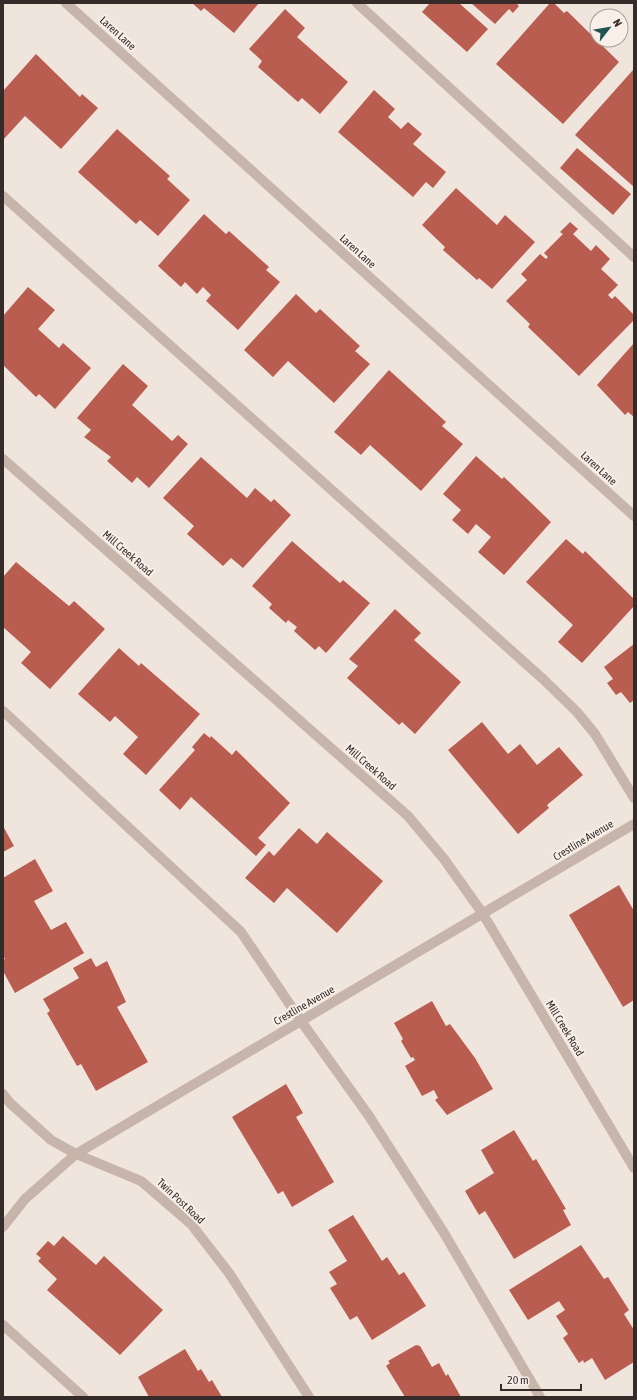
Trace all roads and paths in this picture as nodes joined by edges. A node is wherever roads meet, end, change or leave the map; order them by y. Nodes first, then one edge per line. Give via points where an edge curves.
1 (66, 3) edge
2 (357, 3) edge
3 (3, 196) edge
4 (634, 257) edge
5 (3, 459) edge
6 (634, 516) edge
7 (3, 711) edge
8 (634, 798) edge
9 (634, 824) edge
10 (483, 914) junction
11 (301, 1021) junction
12 (3, 1094) edge
13 (76, 1154) junction
14 (634, 1168) edge
15 (3, 1227) edge
16 (3, 1325) edge
17 (83, 1397) edge
18 (309, 1397) edge
19 (540, 1397) edge

1 - 6 street, Laren Lane
2 - 4 street
3 - 8 street via 543,679 577,712 595,734
5 - 10 street, Mill Creek Road via 408,816 444,859
7 - 11 street via 241,932
9 - 10 street, Crestline Avenue
10 - 11 street, Crestline Avenue
10 - 14 street, Mill Creek Road
11 - 13 street, Crestline Avenue
11 - 19 street via 369,1116 444,1234
12 - 13 street, Twin Post Road via 51,1140
13 - 15 street, Crestline Avenue via 25,1199
13 - 18 street, Twin Post Road via 141,1181 191,1224 229,1273
16 - 17 street

